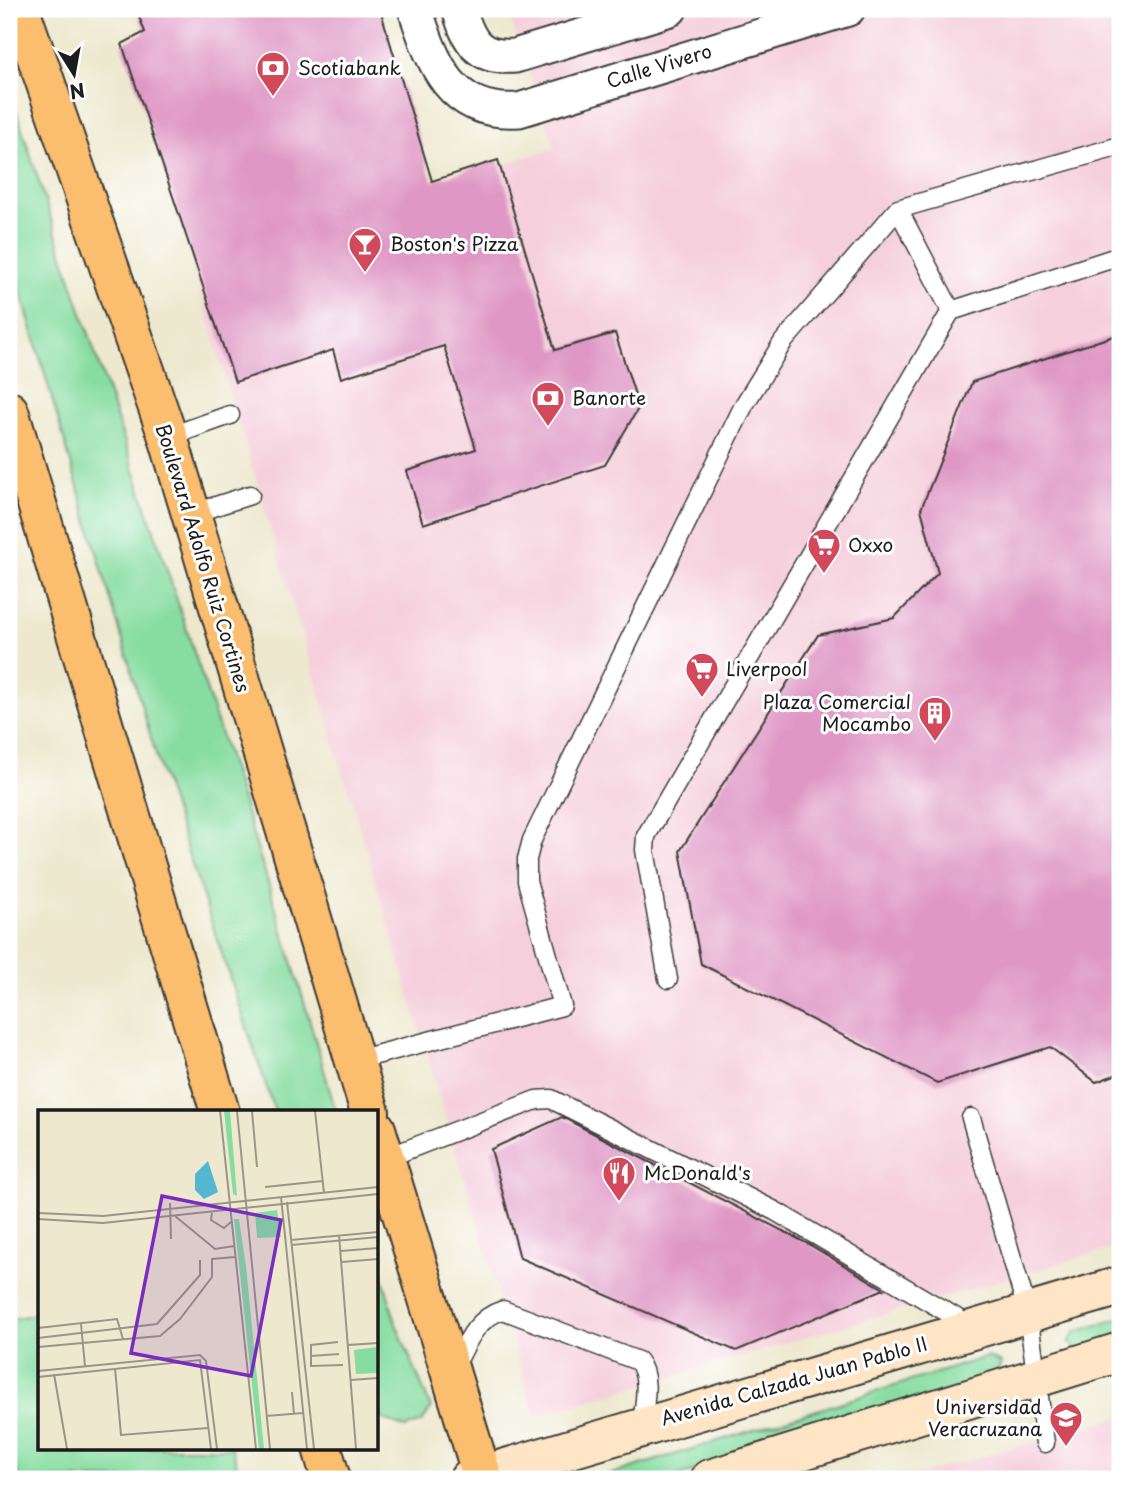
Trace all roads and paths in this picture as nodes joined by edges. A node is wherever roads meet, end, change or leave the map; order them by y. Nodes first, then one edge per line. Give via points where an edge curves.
1 (20, 9) edge
2 (415, 9) edge
3 (459, 9) edge
4 (670, 9) edge
5 (848, 9) edge
6 (1120, 146) edge
7 (898, 209) junction
8 (1120, 256) edge
9 (951, 311) junction
10 (9, 411) edge
11 (230, 415) dead end
12 (168, 437) junction
13 (250, 495) dead end
14 (191, 514) junction
15 (668, 979) dead end
16 (353, 1061) junction
17 (219, 1110) edge
18 (369, 1110) edge
19 (971, 1118) dead end
20 (381, 1143) edge
21 (1120, 1286) edge
22 (1028, 1313) junction
23 (975, 1328) junction
24 (1120, 1352) edge
25 (452, 1373) junction
26 (1035, 1377) junction
27 (642, 1425) junction
28 (1045, 1443) dead end
29 (323, 1450) edge
30 (478, 1478) edge
31 (331, 1479) edge
32 (710, 1479) edge

1 - 12 main road, Boulevard Adolfo Ruiz Cortines
2 - 5 street, Calle Vivero via 432,59 449,85 470,102 500,111 519,110
3 - 4 street via 478,50 495,58
6 - 7 lane
7 - 9 lane
7 - 16 lane via 783,342 744,405 532,840 527,881 562,1006
8 - 9 lane
9 - 15 lane via 646,836
10 - 17 main road
11 - 12 lane
12 - 14 main road, Boulevard Adolfo Ruiz Cortines
13 - 14 lane
14 - 16 main road, Boulevard Adolfo Ruiz Cortines
16 - 18 main road, Boulevard Adolfo Ruiz Cortines
19 - 22 lane
20 - 23 lane via 551,1099 775,1211
20 - 25 main road
21 - 22 main road, Avenida Calzada Juan Pablo II
22 - 23 main road, Avenida Calzada Juan Pablo II
22 - 26 lane
23 - 27 main road, Avenida Calzada Juan Pablo II
24 - 26 main road
25 - 27 lane via 478,1324 503,1310 638,1361 645,1380
25 - 30 main road
26 - 28 lane
26 - 32 main road
27 - 30 main road, Avenida Calzada Juan Pablo II
29 - 31 main road

